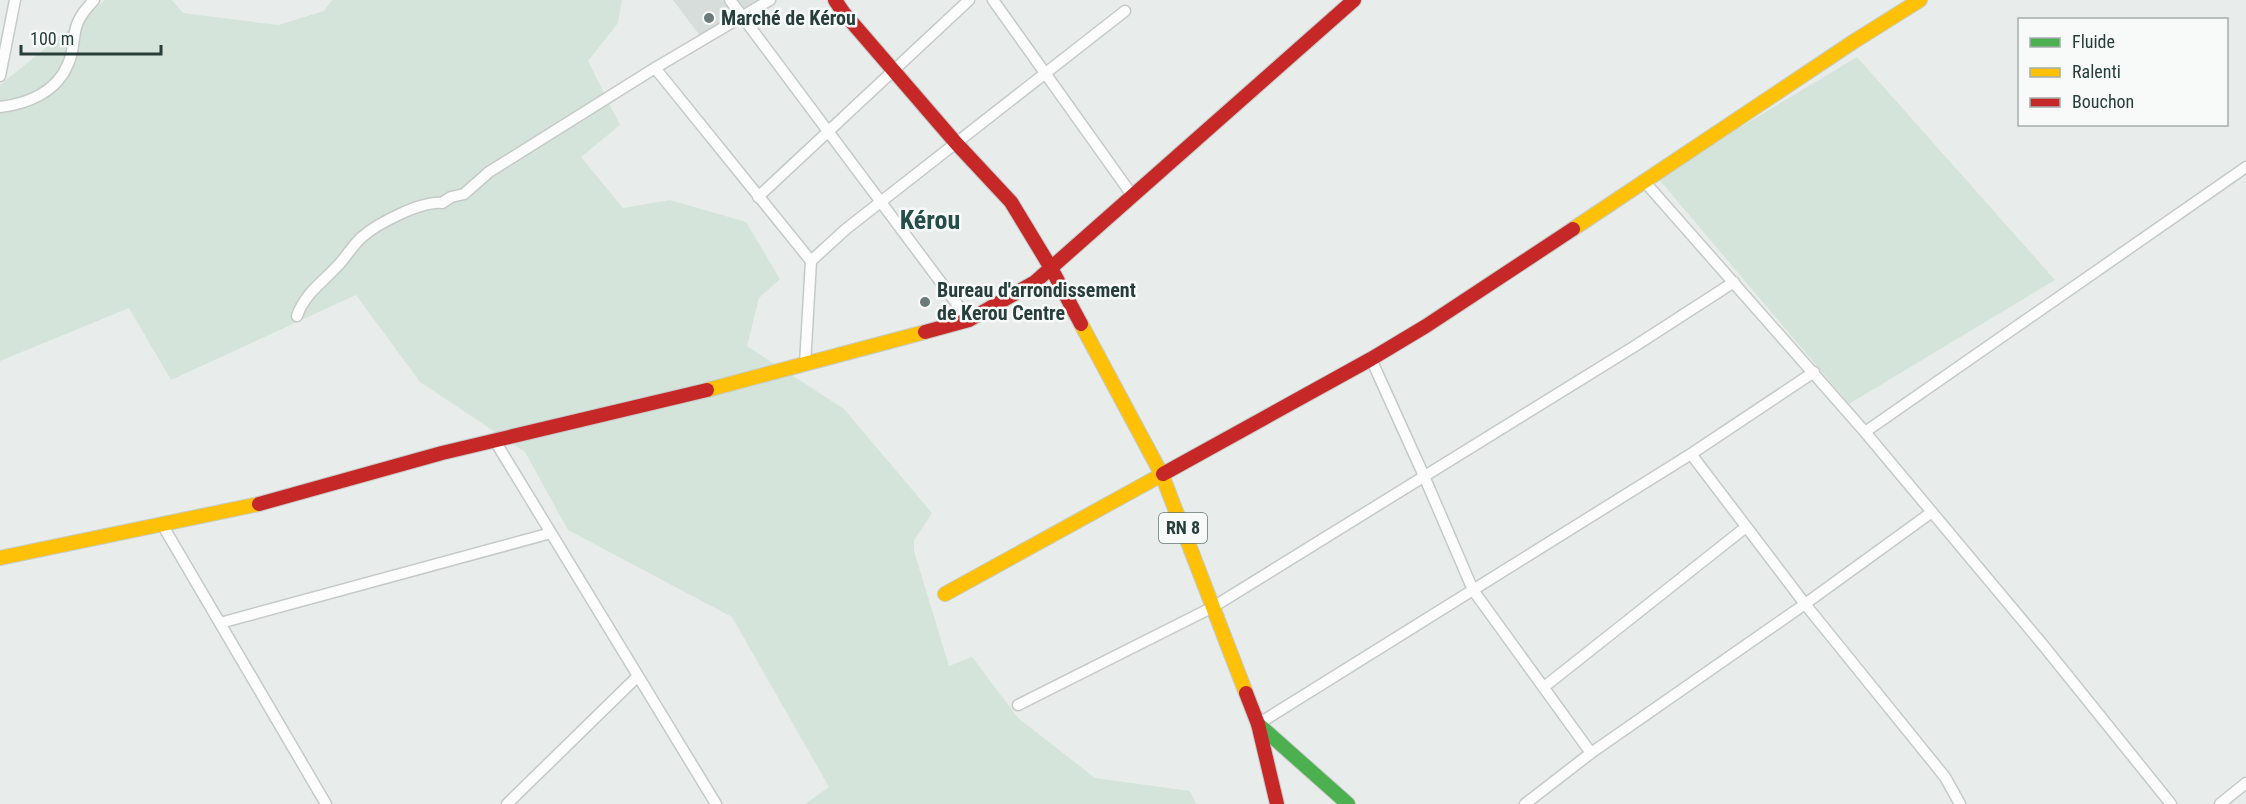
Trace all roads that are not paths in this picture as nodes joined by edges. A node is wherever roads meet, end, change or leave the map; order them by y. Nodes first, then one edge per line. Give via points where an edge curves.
1 (15, 0) edge
2 (730, 0) edge
3 (770, 0) edge
4 (835, 0) edge
5 (969, 0) edge
6 (993, 0) edge
7 (1354, 0) edge
8 (1916, 1) edge
9 (90, 2) edge
10 (1125, 11) dead end
11 (742, 16) junction
12 (655, 68) junction
13 (893, 69) junction
14 (1045, 74) junction
15 (0, 76) edge
16 (0, 106) edge
17 (828, 131) junction
18 (956, 143) junction
19 (2246, 167) edge
20 (1644, 181) junction
21 (1132, 195) junction
22 (758, 197) junction
23 (881, 202) junction
24 (811, 261) junction
25 (1051, 268) junction
26 (1734, 282) junction
27 (297, 316) dead end
28 (969, 320) junction
29 (1371, 359) junction
30 (805, 364) junction
31 (1814, 372) junction
32 (1865, 432) junction
33 (495, 441) junction
34 (1691, 454) junction
35 (1162, 475) junction
36 (1425, 476) junction
37 (1932, 512) junction
38 (163, 526) junction
39 (1746, 527) junction
40 (551, 533) junction
41 (0, 558) edge
42 (1473, 591) junction
43 (945, 594) dead end
44 (1805, 604) junction
45 (1213, 606) junction
46 (220, 623) junction
47 (637, 677) junction
48 (1544, 687) junction
49 (1018, 705) dead end
50 (1258, 724) junction
51 (1591, 753) junction
52 (2246, 783) edge
53 (326, 804) edge
54 (507, 804) edge
55 (716, 804) edge
56 (1278, 804) edge
57 (1348, 804) edge
58 (1525, 804) edge
59 (1960, 804) edge
60 (2171, 804) edge
61 (2220, 804) edge

1 - 15 street
2 - 11 street
3 - 11 street
4 - 13 main road, RN 8
5 - 13 street
6 - 14 street
7 - 21 main road
8 - 20 main road
9 - 16 street via 75,30 68,67 53,85 39,97
10 - 14 street
11 - 12 street
11 - 17 street
12 - 22 street
12 - 27 street via 489,172 464,194 442,203 432,202 364,235 307,297
13 - 17 street
13 - 18 main road, RN 8
14 - 18 street
14 - 21 street
17 - 22 street
17 - 23 street
18 - 23 street
18 - 25 main road, RN 8 via 1011,202
19 - 32 street
20 - 26 street
20 - 29 main road
21 - 25 main road
22 - 24 street
23 - 24 street
23 - 28 street
24 - 30 street
25 - 28 main road via 1035,282
25 - 35 main road, RN 8
26 - 31 street
26 - 36 street
28 - 30 main road
29 - 35 main road
29 - 36 street
30 - 33 main road
31 - 32 street
31 - 34 street
32 - 37 street
33 - 38 main road via 281,499
33 - 40 street
34 - 39 street
34 - 42 street
35 - 43 main road
35 - 45 main road, RN 8
36 - 42 street
36 - 45 street
37 - 44 street
37 - 60 street
38 - 41 main road
38 - 46 street
39 - 44 street
39 - 48 street
40 - 46 street
40 - 47 street
42 - 48 street
42 - 50 street
44 - 51 street
44 - 59 street via 1945,777
45 - 49 street
45 - 50 main road, RN 8
46 - 53 street
47 - 54 street
47 - 55 street
48 - 51 street
50 - 56 main road, RN 8
50 - 57 main road
51 - 58 street
52 - 61 street

